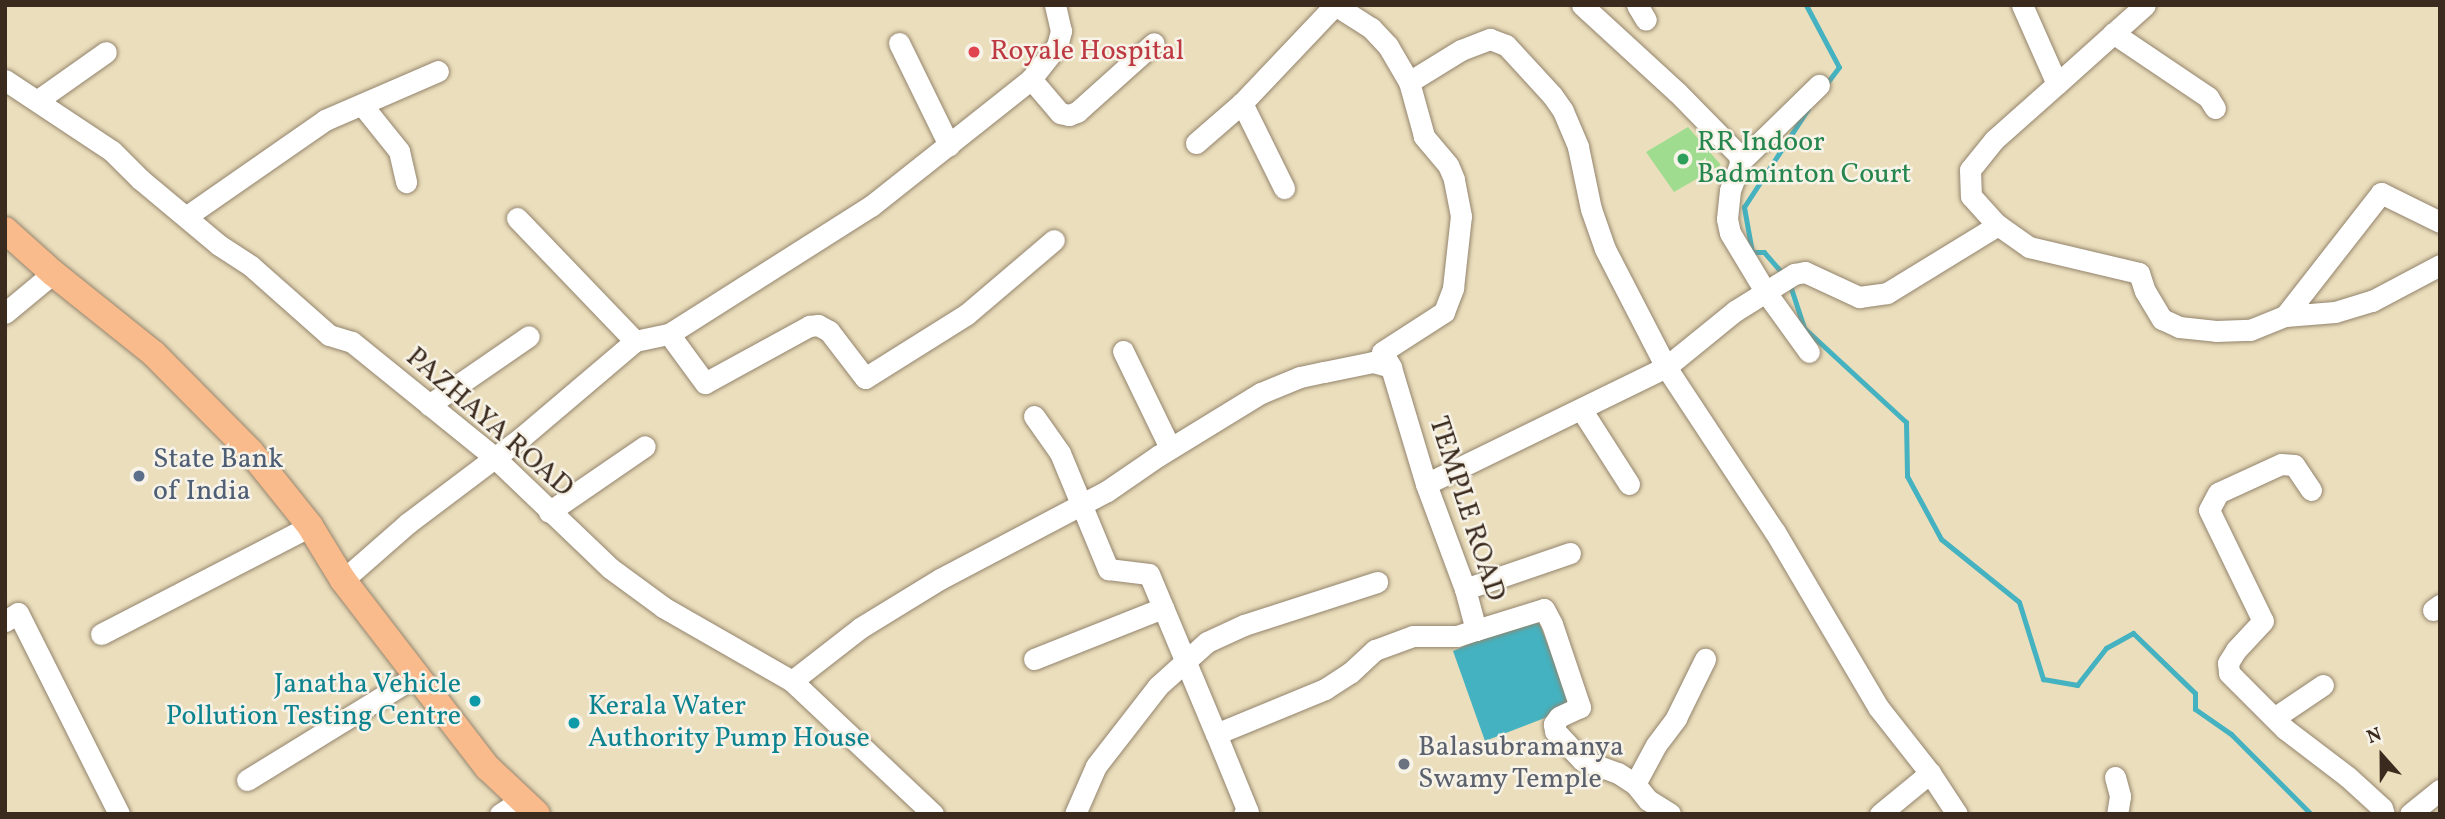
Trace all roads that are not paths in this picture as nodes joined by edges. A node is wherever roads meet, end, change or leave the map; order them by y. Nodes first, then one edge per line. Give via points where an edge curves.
1 (1055, 5) edge
2 (1581, 5) edge
3 (2022, 5) edge
4 (2145, 5) edge
5 (2113, 33) junction
6 (899, 43) dead end
7 (1154, 43) dead end
8 (106, 52) dead end
9 (438, 71) dead end
10 (1031, 79) junction
11 (5, 80) edge
12 (1409, 82) junction
13 (2057, 84) junction
14 (1819, 85) dead end
15 (38, 100) junction
16 (1242, 103) junction
17 (363, 106) junction
18 (2215, 108) dead end
19 (1196, 143) dead end
20 (949, 145) junction
21 (1741, 161) junction
22 (405, 182) dead end
23 (1284, 187) dead end
24 (187, 216) junction
25 (517, 218) dead end
26 (2440, 222) edge
27 (1998, 225) junction
28 (5, 230) edge
29 (1054, 240) dead end
30 (2440, 265) edge
31 (53, 273) junction
32 (1779, 283) junction
33 (5, 313) edge
34 (2285, 316) junction
35 (669, 334) junction
36 (529, 336) dead end
37 (635, 341) junction
38 (1123, 351) dead end
39 (1809, 352) dead end
40 (1391, 367) junction
41 (1666, 368) junction
42 (429, 405) junction
43 (1581, 409) junction
44 (1034, 416) dead end
45 (645, 446) dead end
46 (1170, 448) junction
47 (495, 458) junction
48 (1426, 484) junction
49 (1629, 484) dead end
50 (2311, 489) dead end
51 (1083, 504) junction
52 (549, 512) junction
53 (310, 526) junction
54 (1570, 553) dead end
55 (342, 579) junction
56 (1377, 582) dead end
57 (1465, 589) junction
58 (1163, 608) junction
59 (5, 621) edge
60 (1476, 630) junction
61 (101, 634) dead end
62 (1034, 659) dead end
63 (1705, 659) dead end
64 (1183, 661) junction
65 (418, 676) junction
66 (792, 681) junction
67 (2323, 685) dead end
68 (2274, 718) junction
69 (1216, 734) junction
70 (1930, 773) junction
71 (2115, 777) dead end
72 (247, 780) dead end
73 (2440, 790) edge
74 (1639, 799) edge
75 (519, 810) edge
76 (119, 814) edge
77 (933, 814) edge
78 (1075, 814) edge
79 (1244, 814) edge
80 (1670, 814) edge
81 (1880, 814) edge
82 (1957, 814) edge
83 (2117, 814) edge
84 (2384, 814) edge
85 (2410, 814) edge

1 - 10 street via 1061,31 1057,46
2 - 21 street via 1677,92
3 - 13 street
4 - 5 street
5 - 13 street
5 - 18 street via 2207,97
6 - 20 street
7 - 10 street via 1069,115 1060,113
8 - 15 street
9 - 17 street
10 - 20 street
11 - 15 street, PAZHAYA ROAD
12 - 16 street via 1379,37 1335,5
12 - 40 street via 1424,136 1454,179 1461,216 1453,288 1444,312 1382,352
12 - 41 street via 1461,50 1496,40 1552,95 1578,147 1605,249
13 - 27 street via 1994,140 1970,170 1971,195
14 - 21 street
15 - 24 street, PAZHAYA ROAD via 112,151
16 - 19 street
16 - 23 street
17 - 22 street via 399,151
17 - 24 street via 325,120
20 - 35 street via 871,206
21 - 32 street via 1730,190 1727,222 1736,244
24 - 42 street, PAZHAYA ROAD via 329,335 352,342
25 - 37 street
26 - 34 street via 2381,193
27 - 32 street via 1887,293 1859,297 1805,272
27 - 34 street via 2029,247 2136,272 2162,319 2179,327 2250,330
28 - 31 main road
29 - 35 street via 967,314 864,378 828,331 818,325 705,383
30 - 34 street via 2372,301 2334,312
31 - 33 street
31 - 53 main road via 154,354 250,452
32 - 39 street
32 - 41 street
35 - 37 street
36 - 42 street
37 - 47 street
38 - 46 street
40 - 46 street via 1373,362 1300,377 1262,393
40 - 48 street, TEMPLE ROAD
41 - 43 street
41 - 70 street via 1775,532 1878,707
42 - 47 street, PAZHAYA ROAD
43 - 48 street
43 - 49 street
44 - 51 street via 1060,453
45 - 52 street
46 - 51 street
47 - 52 street, PAZHAYA ROAD
47 - 55 street
48 - 57 street, TEMPLE ROAD
50 - 68 street via 2294,465 2281,464 2218,493 2209,510 2263,621 2236,650 2228,663 2229,673
51 - 58 street via 1108,569 1149,574
51 - 66 street via 940,579 818,657
52 - 66 street, PAZHAYA ROAD via 610,568 663,607
53 - 55 main road
53 - 61 street
54 - 57 street
55 - 65 main road
56 - 64 street via 1244,625 1207,642
57 - 60 street, TEMPLE ROAD
58 - 62 street
58 - 64 street
59 - 76 street via 18,613
60 - 69 street, TEMPLE ROAD via 1457,636 1413,636 1375,650 1325,689
60 - 74 street via 1544,609 1580,707 1559,717 1555,731 1582,760 1618,773
63 - 74 street via 1676,718 1656,746
64 - 69 street
64 - 78 street via 1096,765
65 - 72 street
65 - 75 main road
66 - 77 street, PAZHAYA ROAD
67 - 68 street
68 - 84 street via 2348,777
69 - 79 street via 1248,812
70 - 81 street
70 - 82 street
71 - 83 street via 2120,796
73 - 85 street
74 - 80 street

